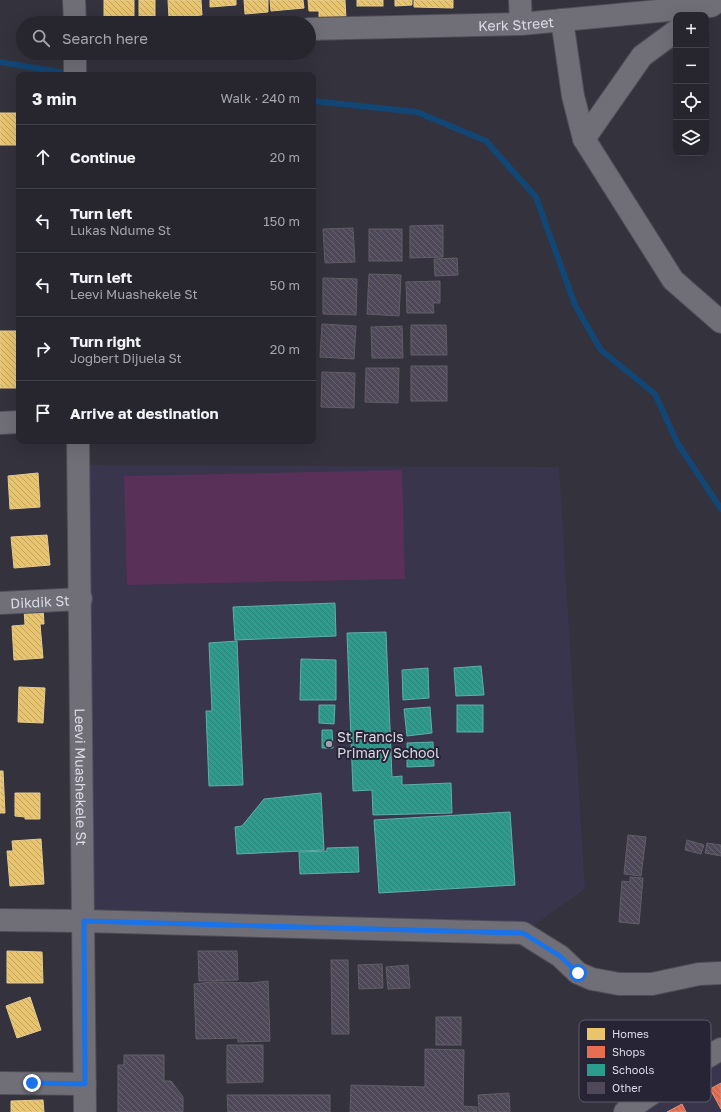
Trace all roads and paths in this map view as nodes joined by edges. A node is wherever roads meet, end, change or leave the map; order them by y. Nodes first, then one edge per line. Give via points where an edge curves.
1 (74, 0) edge
2 (520, 0) edge
3 (710, 7) edge
4 (75, 16) edge
5 (562, 20) junction
6 (521, 24) junction
7 (316, 28) edge
8 (673, 33) edge
9 (75, 60) edge
10 (75, 72) edge
11 (584, 140) junction
12 (721, 322) edge
13 (16, 422) edge
14 (0, 423) edge
15 (78, 444) edge
16 (81, 599) junction
17 (0, 603) edge
18 (0, 920) edge
19 (84, 921) junction
20 (721, 973) edge
21 (721, 1049) edge
22 (711, 1055) edge
23 (0, 1083) edge
24 (85, 1084) junction
25 (640, 1102) edge
26 (85, 1112) edge
27 (626, 1112) edge

1 - 4 street
2 - 6 street
3 - 5 street, Kerk Street
5 - 6 street, Kerk Street
5 - 11 street via 573,96
6 - 7 street, Kerk Street
8 - 11 street via 642,56
9 - 10 street
11 - 12 street via 673,280
13 - 14 street
15 - 16 street, Leevi Muashekele St
16 - 17 street, Dikdik St
16 - 19 street, Leevi Muashekele St
18 - 19 street
19 - 20 street via 523,933 560,956 578,973 592,979 619,984 652,984 699,974
19 - 24 street, Leevi Muashekele St
21 - 22 street
23 - 24 street
24 - 26 street, Leevi Muashekele St
25 - 27 street

